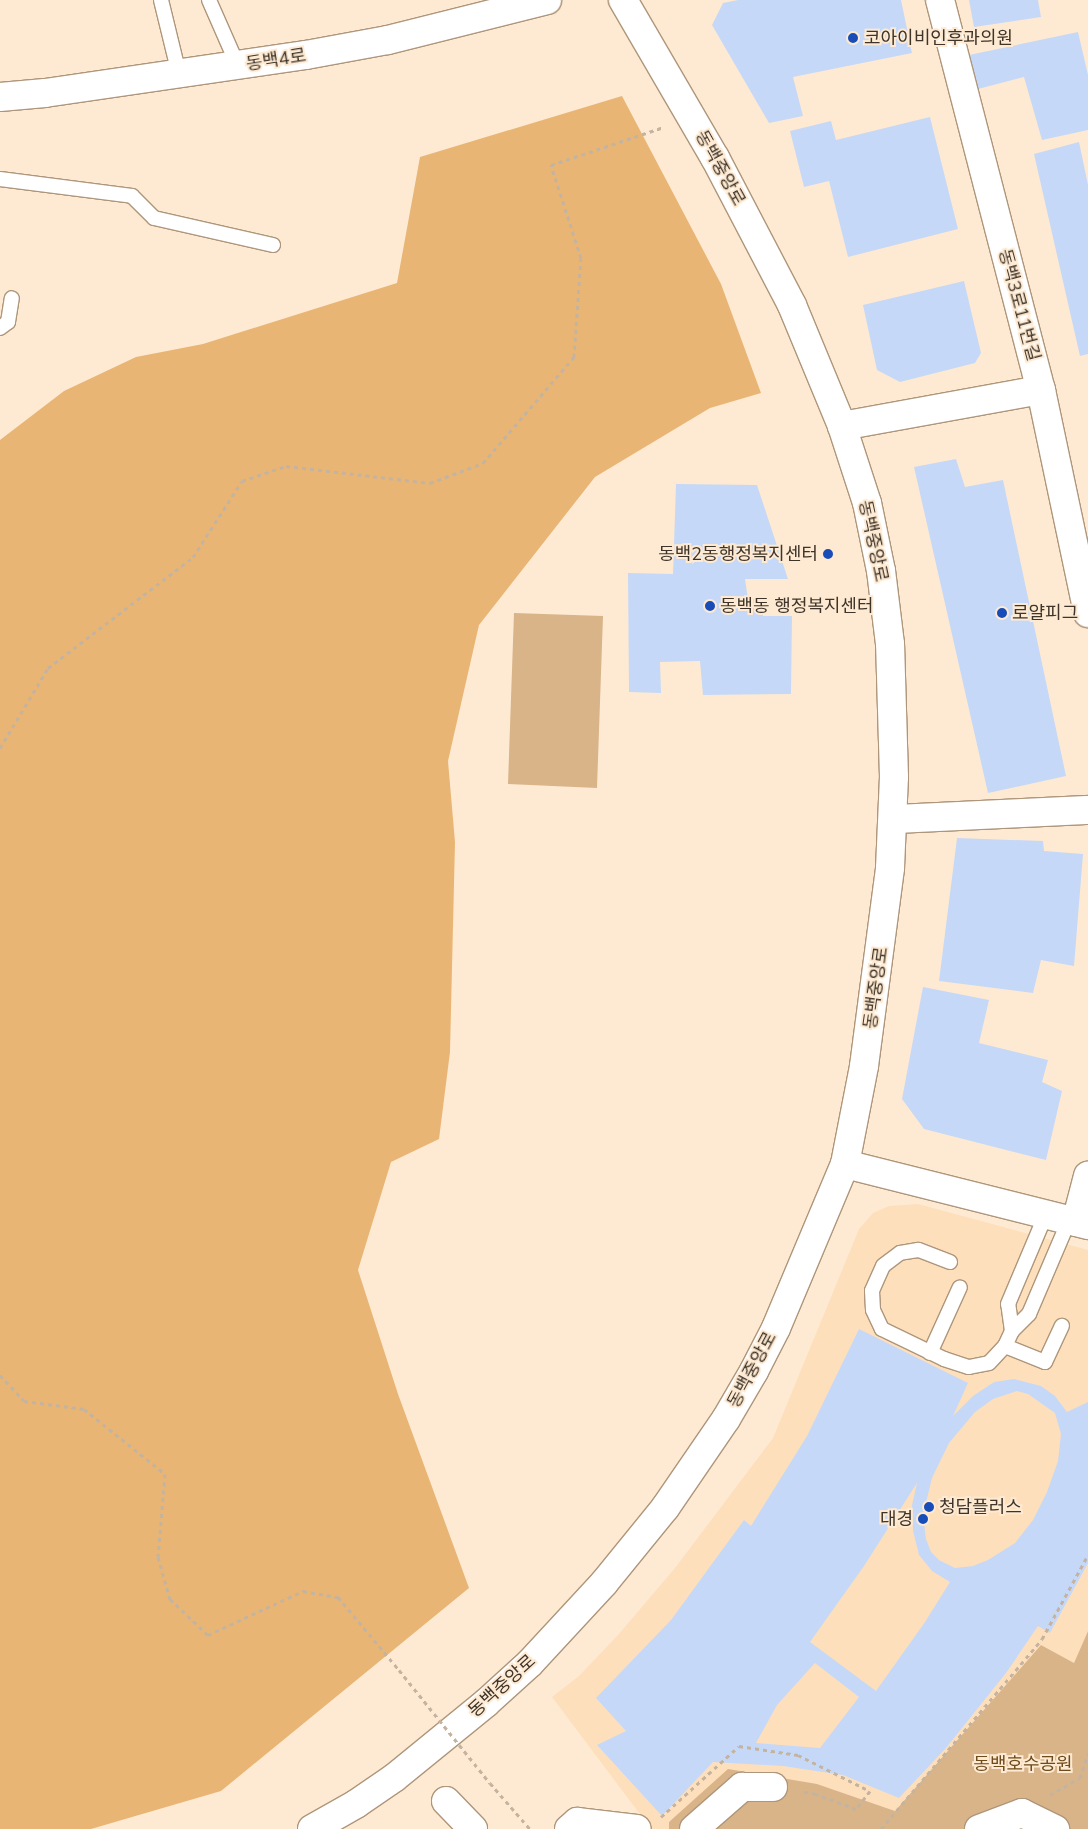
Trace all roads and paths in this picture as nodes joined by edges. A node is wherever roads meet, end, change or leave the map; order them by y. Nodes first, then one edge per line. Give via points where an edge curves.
1 (162, 0) edge
2 (209, 0) edge
3 (547, 0) edge
4 (623, 0) edge
5 (940, 0) edge
6 (238, 66) junction
7 (179, 74) junction
8 (0, 97) edge
9 (692, 118) junction
10 (0, 179) edge
11 (273, 245) dead end
12 (12, 298) dead end
13 (0, 328) edge
14 (1041, 390) junction
15 (842, 426) junction
16 (1088, 613) edge
17 (0, 748) edge
18 (1088, 810) edge
19 (894, 819) junction
20 (844, 1164) junction
21 (1088, 1176) edge
22 (1070, 1220) edge
23 (950, 1262) dead end
24 (960, 1287) dead end
25 (1062, 1326) dead end
26 (1012, 1331) junction
27 (1005, 1346) junction
28 (930, 1353) junction
29 (0, 1375) edge
30 (1088, 1555) edge
31 (1088, 1753) edge
32 (773, 1787) joint
33 (446, 1801) dead end
34 (856, 1809) dead end
35 (1022, 1813) junction
36 (312, 1829) edge
37 (473, 1829) edge
38 (530, 1829) edge
39 (569, 1829) edge
40 (637, 1829) edge
41 (694, 1829) edge
42 (881, 1829) edge
43 (979, 1829) edge
44 (1055, 1829) edge

1 - 7 lane
2 - 6 lane
3 - 6 street, 동백4로 via 388,40
4 - 9 street, 동백중앙로
5 - 14 street, 동백3로11번길
6 - 7 street, 동백4로
7 - 8 street, 동백4로
9 - 15 street, 동백중앙로 via 792,306
9 - 17 path via 552,165 581,258 574,357 483,462 430,483 286,466 242,481 193,556 48,668
10 - 11 lane via 132,196 154,218
12 - 13 lane via 8,322
14 - 15 street
14 - 16 street, 동백3로11번길
15 - 19 street, 동백중앙로 via 867,503 881,571 893,690
18 - 19 street
19 - 20 street, 동백중앙로 via 869,1037
20 - 22 street
20 - 36 street, 동백중앙로 via 802,1268 754,1371 697,1463 638,1541 566,1625 486,1702 394,1778
21 - 22 street
22 - 26 lane via 1029,1314
22 - 26 lane via 1008,1304
23 - 28 lane via 918,1250 900,1253 883,1266 872,1291 873,1310 882,1329
24 - 28 lane
25 - 27 lane via 1045,1362
26 - 27 lane
27 - 28 lane via 989,1363 969,1367
29 - 38 path, bridge via 24,1401 84,1409 164,1474 158,1557 170,1599 208,1635 303,1591 338,1597
30 - 42 path via 1042,1639
31 - 35 path via 1080,1778
32 - 34 path via 816,1794
32 - 41 street via 742,1787
33 - 37 street
35 - 43 street
35 - 44 street
39 - 40 street via 577,1822

